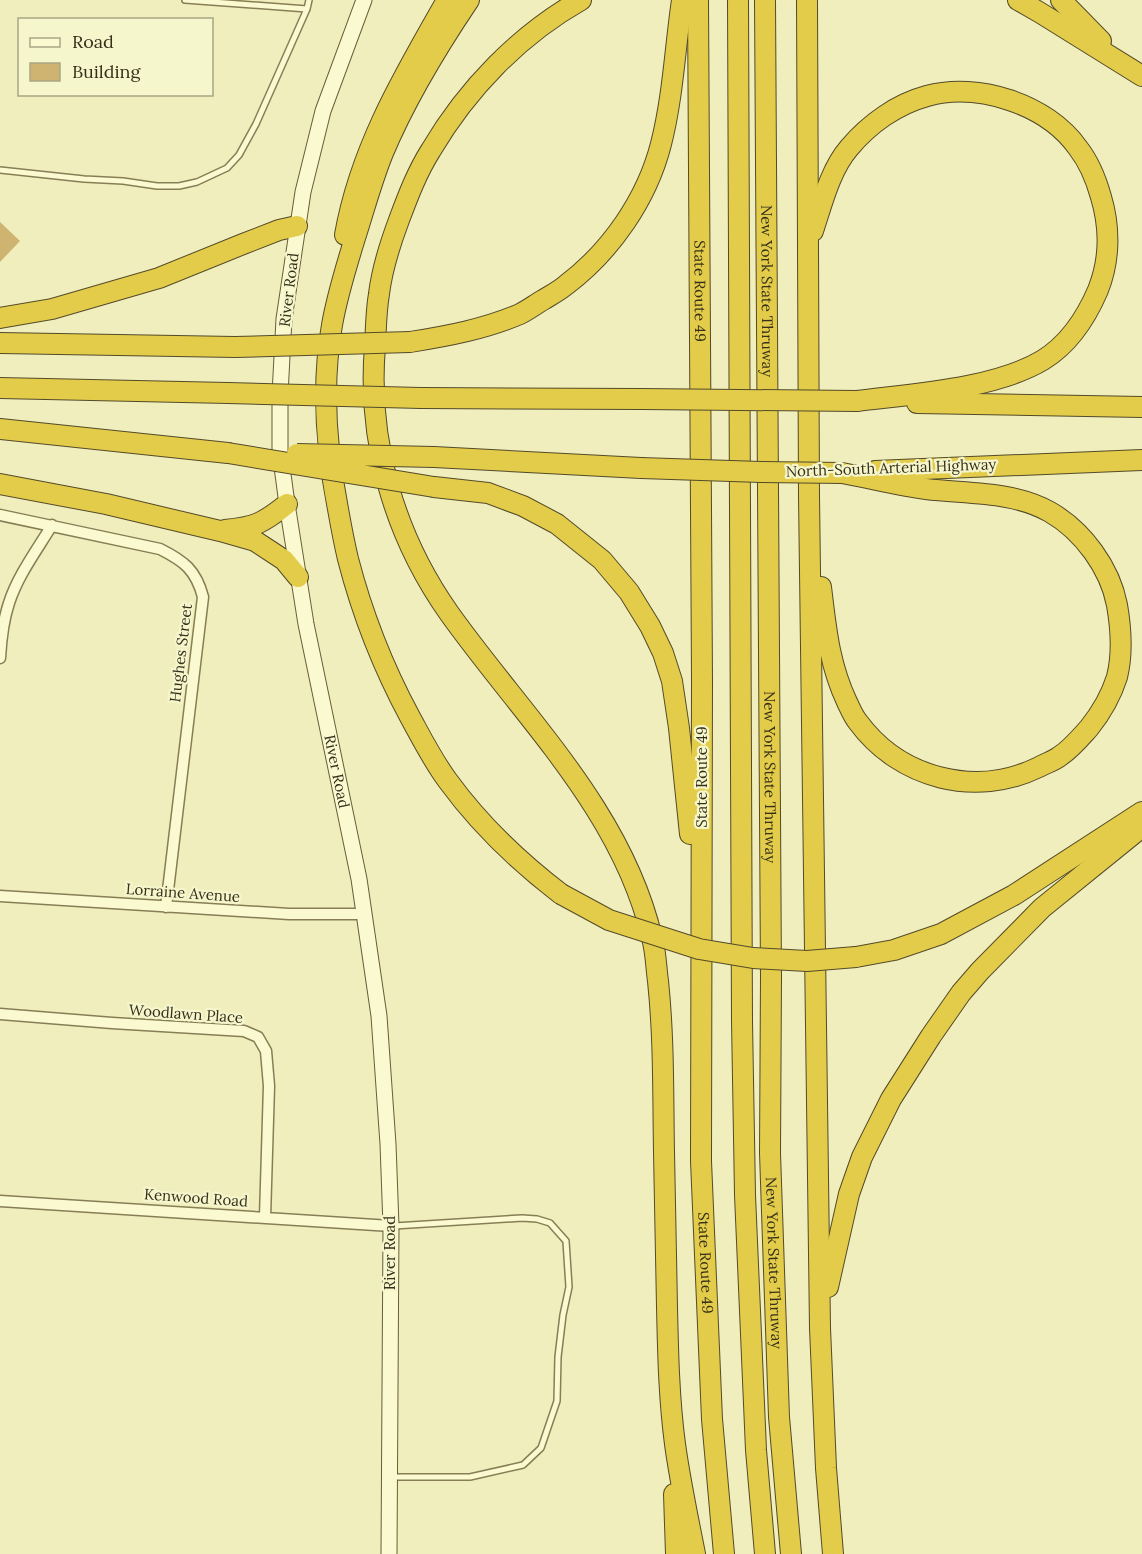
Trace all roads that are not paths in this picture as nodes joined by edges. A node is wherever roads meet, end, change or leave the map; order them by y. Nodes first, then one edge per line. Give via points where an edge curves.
1 (185, 0) edge
2 (309, 0) edge
3 (364, 0) edge
4 (447, 0) edge
5 (469, 0) edge
6 (581, 0) edge
7 (682, 0) edge
8 (698, 0) edge
9 (738, 0) edge
10 (765, 0) edge
11 (807, 0) edge
12 (1018, 0) edge
13 (1061, 0) edge
14 (307, 9) junction
15 (1142, 76) edge
16 (0, 170) edge
17 (297, 226) junction
18 (808, 248) junction
19 (0, 318) edge
20 (332, 325) junction
21 (0, 343) edge
22 (0, 387) edge
23 (857, 401) junction
24 (1142, 407) edge
25 (0, 429) edge
26 (228, 453) junction
27 (1142, 460) edge
28 (842, 472) junction
29 (0, 484) edge
30 (809, 496) junction
31 (287, 504) junction
32 (0, 515) edge
33 (52, 525) junction
34 (220, 531) junction
35 (298, 577) junction
36 (0, 658) edge
37 (1142, 812) edge
38 (1142, 827) edge
39 (0, 896) edge
40 (165, 907) junction
41 (364, 914) junction
42 (701, 917) junction
43 (0, 1014) edge
44 (0, 1201) edge
45 (265, 1217) junction
46 (391, 1226) junction
47 (820, 1328) junction
48 (675, 1443) junction
49 (388, 1477) junction
50 (389, 1554) edge
51 (676, 1554) edge
52 (695, 1554) edge
53 (724, 1554) edge
54 (765, 1554) edge
55 (791, 1554) edge
56 (833, 1554) edge

1 - 14 lane
2 - 14 lane
3 - 17 main road, River Road via 323,111
4 - 20 highway via 389,103 368,153 350,208
5 - 20 highway via 416,83 384,152 345,270
6 - 48 highway via 527,37 489,72 430,150 391,240 379,295 372,376 386,482 423,571 448,612 575,776 613,837 638,893 653,941 661,1007 669,1373
7 - 21 highway, bridge via 671,97 661,144 637,203 593,262 566,286 522,313 480,329 410,342 235,346
8 - 42 highway, State Route 49
9 - 54 highway, New York State Thruway via 745,1195 756,1450
10 - 55 highway, New York State Thruway via 770,1153 779,1417
11 - 18 highway
12 - 15 highway
13 - 15 highway via 1105,46
14 - 16 lane via 256,124 227,168 179,186
17 - 19 highway via 159,278 52,309
17 - 31 main road, River Road via 284,319 280,394 280,452
18 - 23 highway via 829,183 848,149 873,123 927,96 977,92 1015,101 1061,128 1078,147 1096,179 1106,214 1108,247 1103,278 1090,309 1069,339 1042,360 1007,376
18 - 30 highway
20 - 37 highway, bridge via 326,388 333,478 348,557 365,615 393,685 429,753 472,813 561,894 609,920 699,949 807,961 856,957 894,950 941,934 1014,895
22 - 23 highway, bridge via 421,398
23 - 24 highway
25 - 26 highway
26 - 28 highway, North-South Arterial Highway, bridge
26 - 42 highway, bridge via 488,493 557,524 602,560 645,617 672,681
27 - 28 highway, North-South Arterial Highway
28 - 30 highway via 925,489 1019,499 1050,512 1086,542 1114,590 1120,661 1111,694 1099,715 1059,757 1026,773 990,782 958,781 922,772 875,742 856,720 829,651
29 - 34 highway
30 - 47 highway
31 - 34 highway via 267,521
31 - 35 main road, River Road
32 - 33 street, Hughes Street
33 - 36 street via 8,604
33 - 40 street, Hughes Street via 160,549 191,569 200,584 203,597
34 - 35 highway via 255,541 284,560
35 - 41 main road, River Road
38 - 47 highway via 1041,908 961,993 931,1036 891,1099 862,1156 849,1194
39 - 40 street, Lorraine Avenue
40 - 41 street, Lorraine Avenue
41 - 46 main road, River Road via 379,1016
42 - 53 highway, State Route 49 via 701,1161 712,1419
43 - 45 street, Woodlawn Place via 244,1031 258,1037 266,1051 268,1086
44 - 45 street, Kenwood Road
45 - 46 street, Kenwood Road
46 - 49 main road, River Road
46 - 49 lane via 522,1218 550,1223 566,1241 569,1287 558,1357 557,1401 541,1448 524,1466 470,1477
47 - 56 highway
48 - 51 highway
48 - 52 highway
49 - 50 main road, River Road

